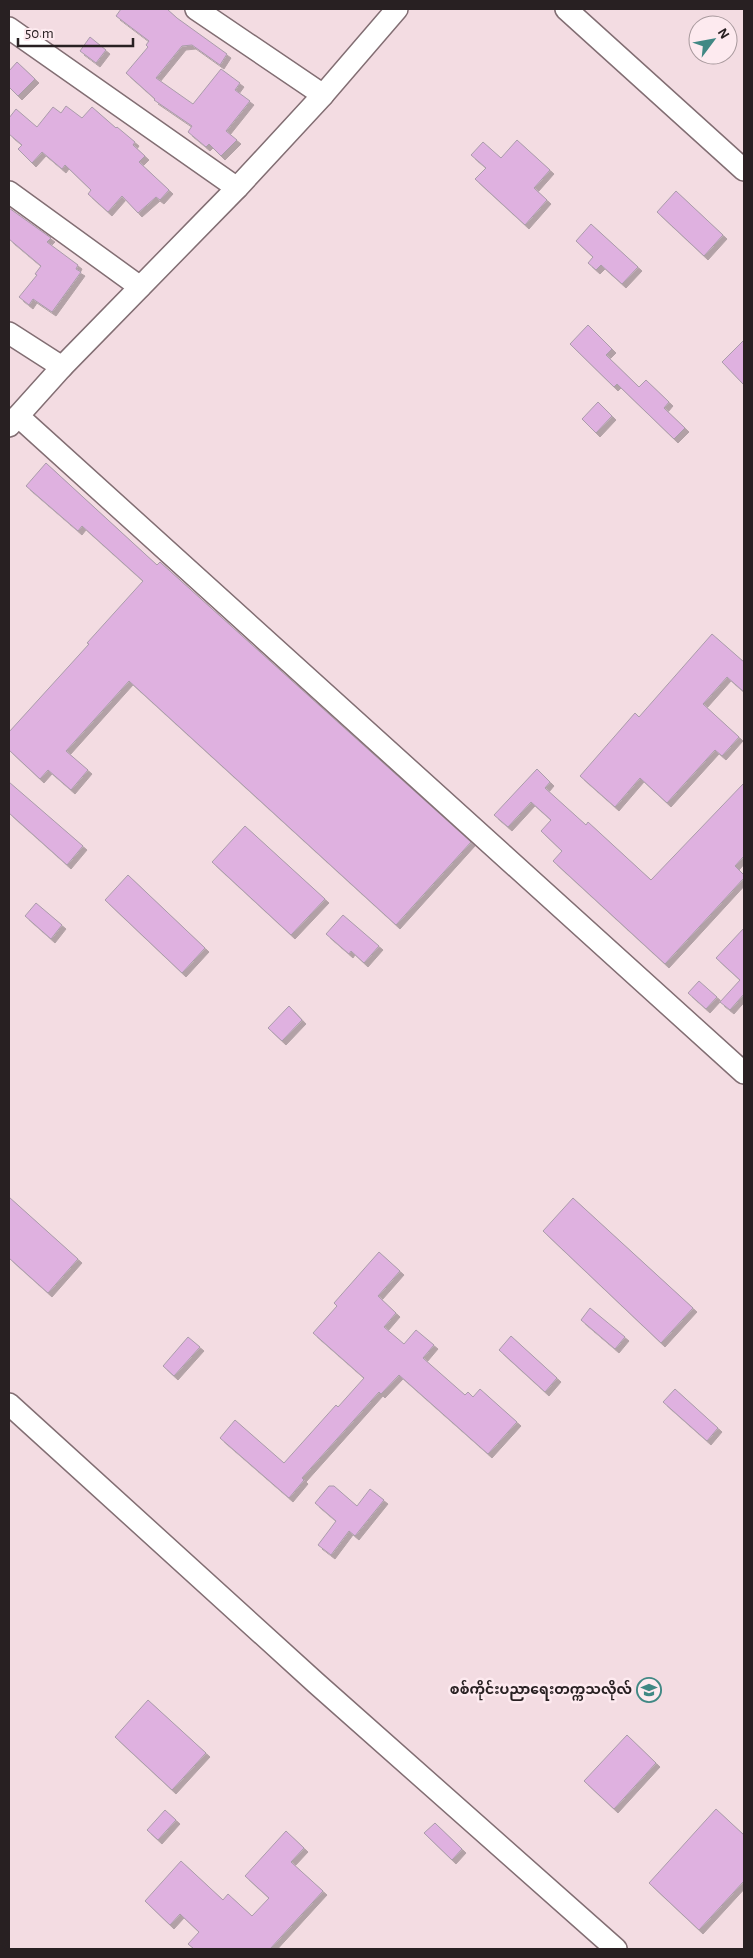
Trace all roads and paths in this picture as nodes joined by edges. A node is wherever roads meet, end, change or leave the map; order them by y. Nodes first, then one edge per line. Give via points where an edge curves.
1 (196, 9) edge
2 (397, 9) edge
3 (566, 9) edge
4 (9, 28) edge
5 (323, 95) junction
6 (744, 170) edge
7 (237, 188) junction
8 (9, 192) edge
9 (140, 286) junction
10 (9, 333) edge
11 (62, 367) junction
12 (14, 421) edge
13 (744, 1073) edge
14 (9, 1404) edge
15 (616, 1949) edge

1 - 5 street
2 - 5 street
3 - 6 street
4 - 7 street
5 - 7 street
7 - 9 street
8 - 9 street
9 - 11 street
10 - 11 street
11 - 12 street
12 - 13 street
14 - 15 street

